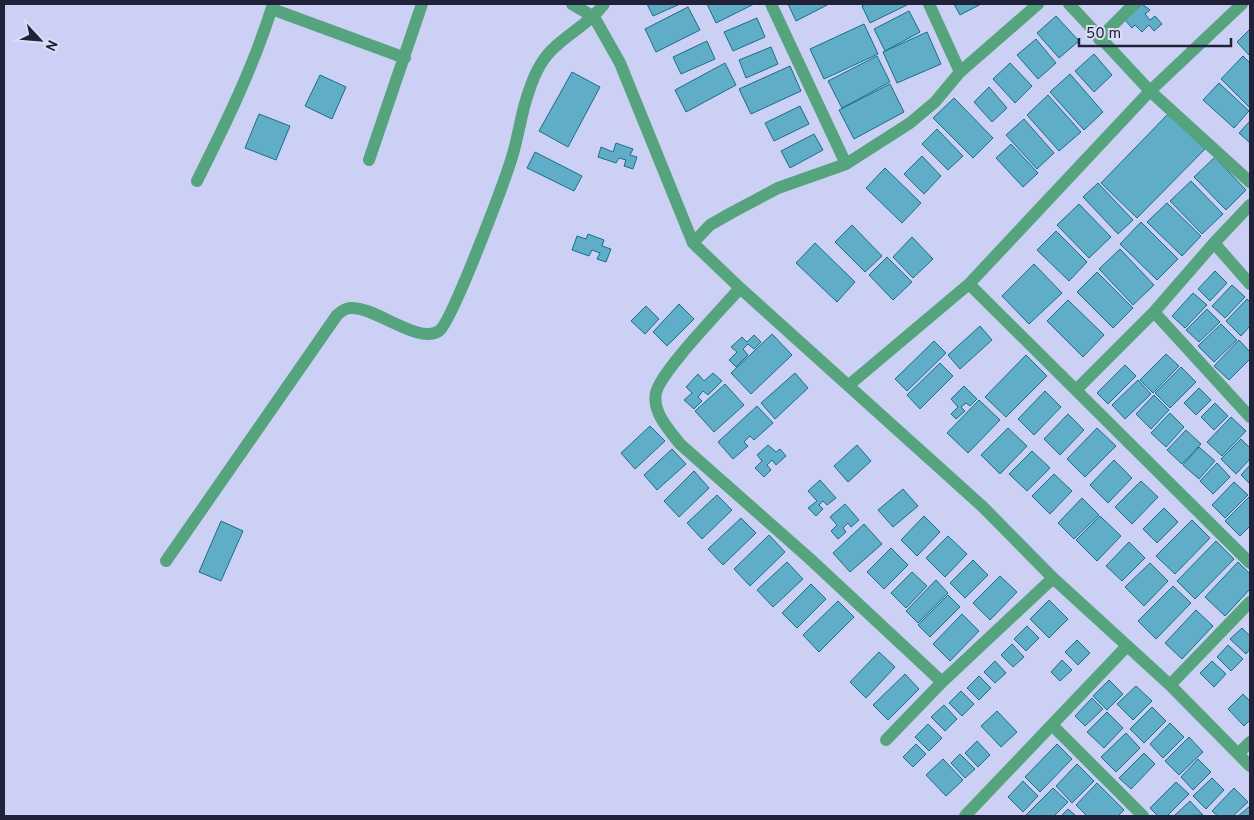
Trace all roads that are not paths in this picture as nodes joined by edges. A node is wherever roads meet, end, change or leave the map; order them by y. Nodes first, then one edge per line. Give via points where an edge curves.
1 (422, 4) edge
2 (572, 4) edge
3 (604, 4) edge
4 (771, 4) edge
5 (928, 4) edge
6 (1038, 4) edge
7 (1069, 4) edge
8 (1134, 4) edge
9 (1242, 4) edge
10 (273, 7) edge
11 (594, 17) junction
12 (1100, 39) junction
13 (404, 58) junction
14 (960, 72) junction
15 (1150, 91) junction
16 (369, 160) dead end
17 (846, 164) junction
18 (197, 180) dead end
19 (1250, 182) edge
20 (1250, 205) edge
21 (693, 243) junction
22 (1214, 243) junction
23 (969, 284) junction
24 (1250, 284) edge
25 (740, 288) junction
26 (1154, 312) junction
27 (848, 385) junction
28 (1076, 390) junction
29 (1250, 417) edge
30 (166, 561) dead end
31 (1250, 563) edge
32 (1053, 578) junction
33 (1250, 602) edge
34 (1127, 646) junction
35 (942, 682) junction
36 (1170, 685) junction
37 (1052, 725) junction
38 (886, 740) dead end
39 (1250, 742) edge
40 (1238, 754) junction
41 (1250, 766) edge
42 (965, 816) edge
43 (1143, 816) edge

1 - 13 street
2 - 11 street
3 - 11 street
4 - 17 street
5 - 14 street
6 - 14 street
7 - 12 street
8 - 12 street
9 - 15 street
10 - 13 street
10 - 18 street via 241,91
11 - 21 street via 620,63
11 - 30 street via 554,47 540,65 528,92 512,157 454,306 440,330 431,334 420,333 361,308 348,308 337,314
12 - 15 street
13 - 16 street
14 - 17 street via 935,102 910,123
15 - 19 street
15 - 23 street
17 - 21 street via 778,188 710,225
20 - 22 street
21 - 25 street
22 - 24 street
22 - 26 street
23 - 27 street
23 - 28 street
25 - 27 street
25 - 35 street via 665,374 656,393 658,410 680,444
26 - 28 street
26 - 29 street
27 - 32 street via 983,507
28 - 31 street
32 - 34 street
32 - 35 street
33 - 36 street
34 - 36 street
34 - 37 street
35 - 38 street
36 - 40 street
37 - 42 street
37 - 43 street
39 - 40 street
40 - 41 street

